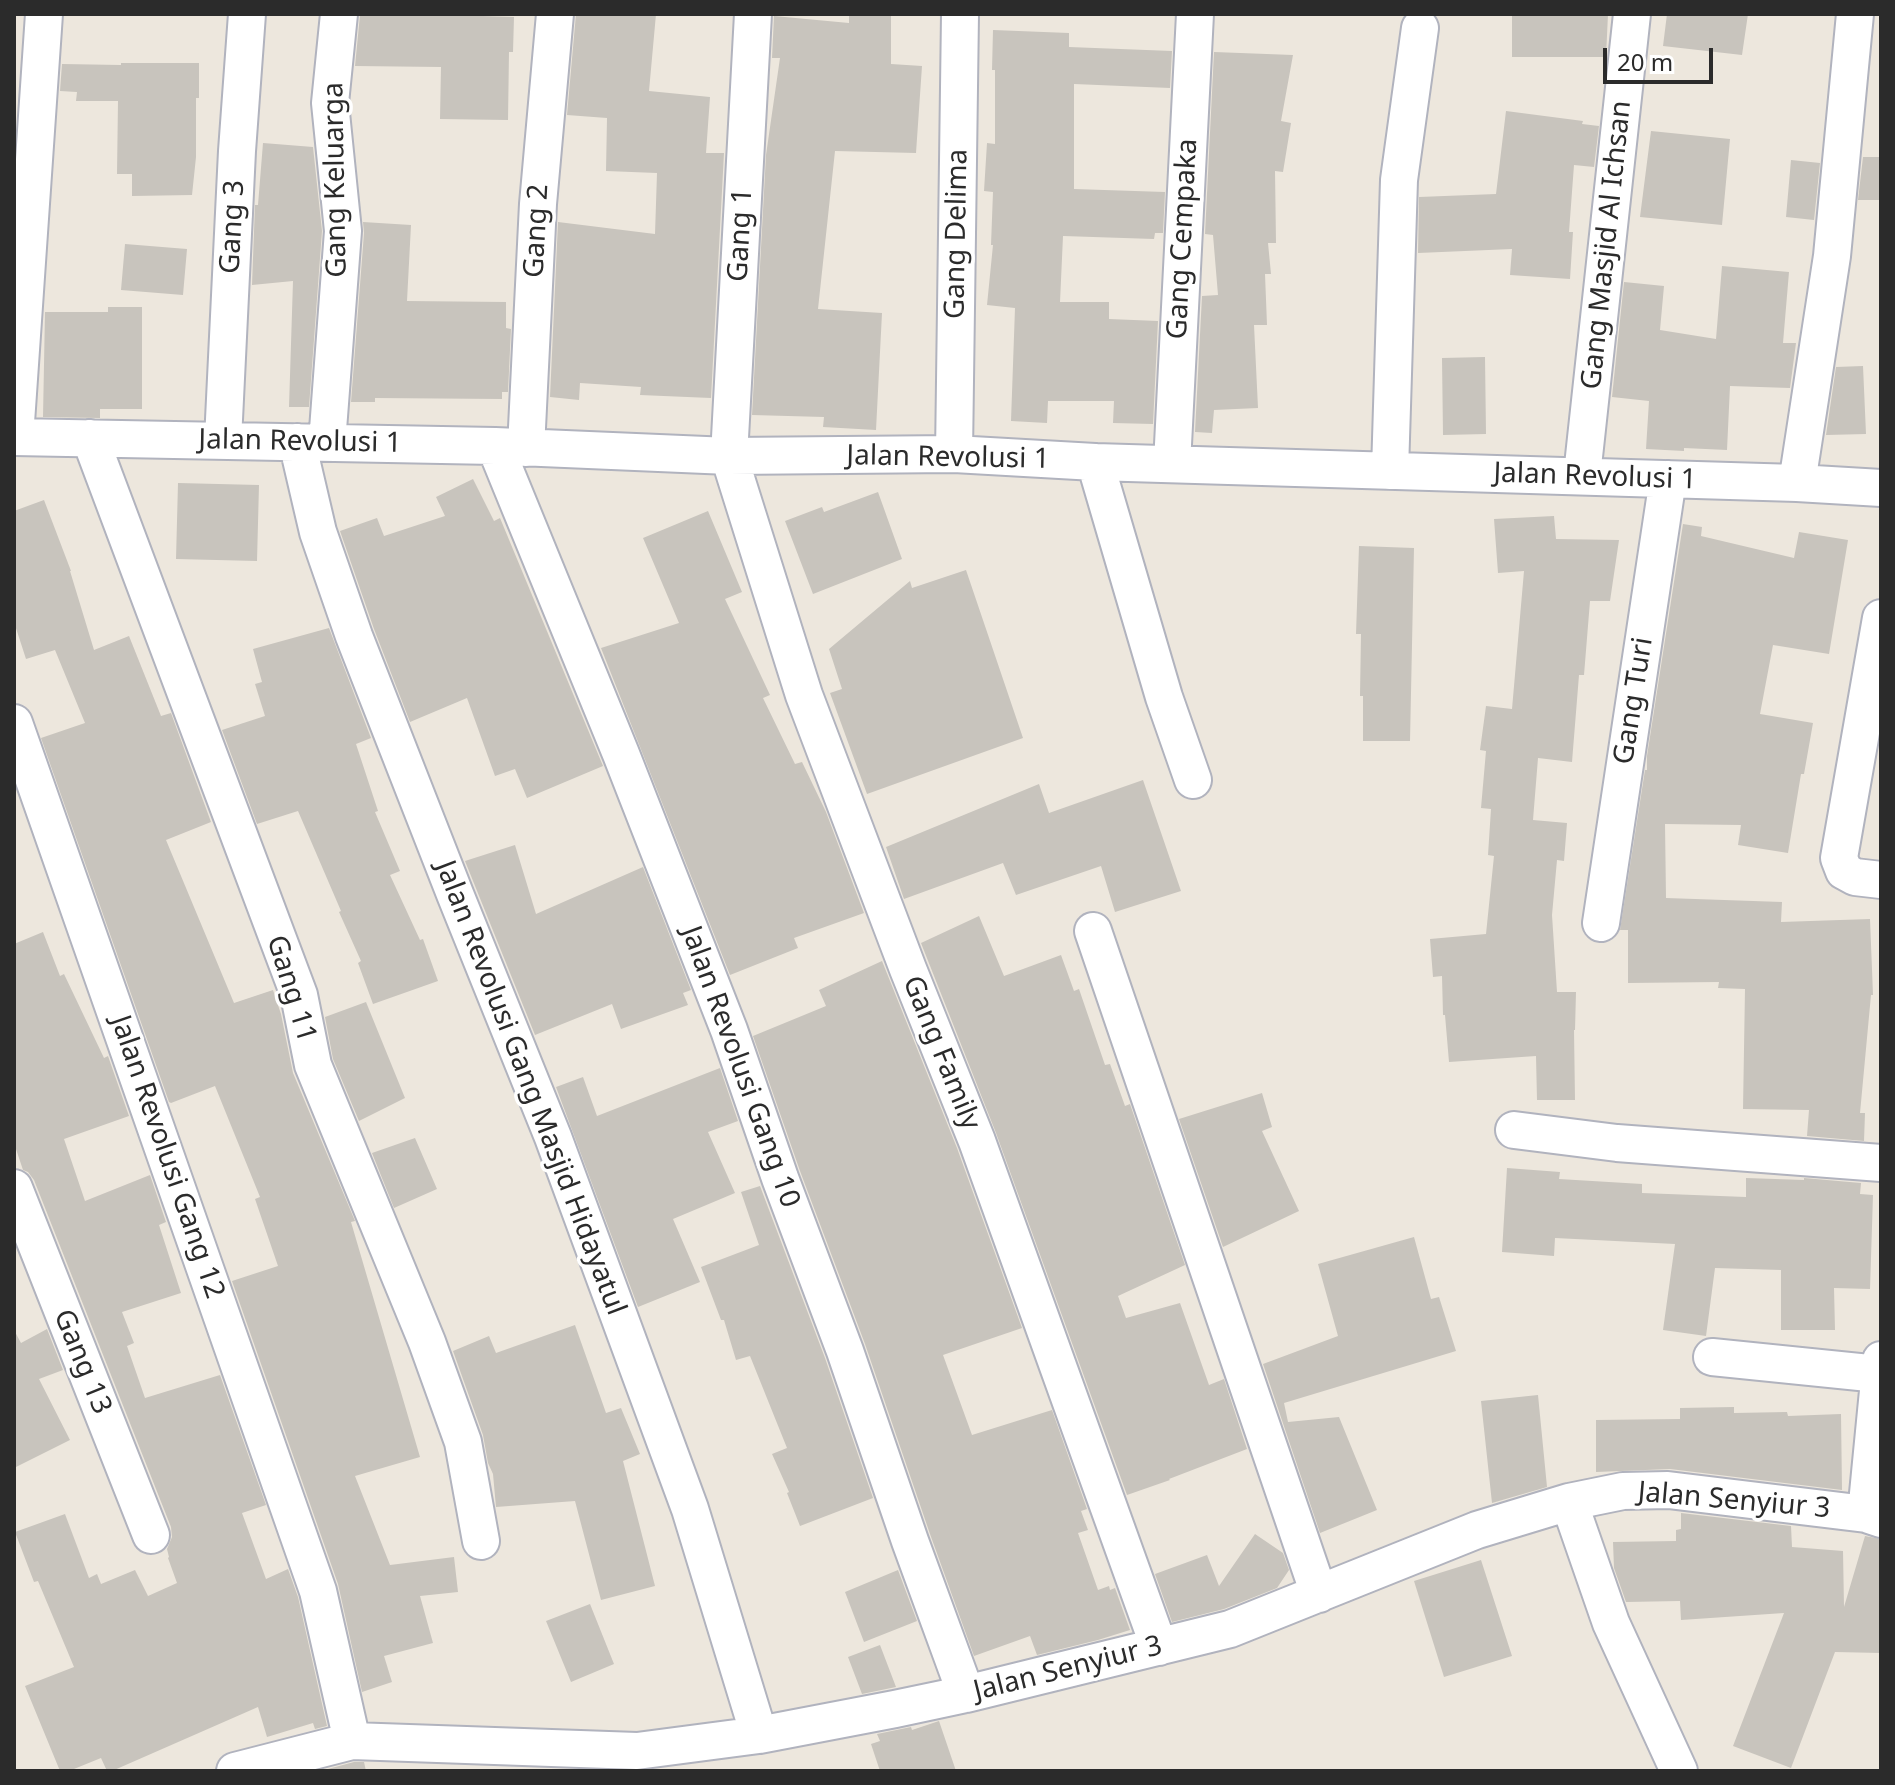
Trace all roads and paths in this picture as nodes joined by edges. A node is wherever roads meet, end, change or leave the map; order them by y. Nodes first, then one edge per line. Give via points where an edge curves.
1 (44, 14) edge
2 (247, 14) edge
3 (339, 14) edge
4 (555, 14) edge
5 (753, 14) edge
6 (960, 14) edge
7 (1195, 14) edge
8 (1632, 14) edge
9 (1855, 14) edge
10 (1420, 28) dead end
11 (14, 437) edge
12 (90, 438) junction
13 (223, 440) junction
14 (312, 442) junction
15 (510, 447) junction
16 (954, 454) junction
17 (729, 456) junction
18 (1095, 462) junction
19 (1172, 464) junction
20 (1390, 471) junction
21 (1582, 475) junction
22 (1668, 479) junction
23 (1797, 483) junction
24 (1881, 488) edge
25 (1881, 618) edge
26 (14, 723) edge
27 (1193, 780) dead end
28 (1881, 880) edge
29 (1601, 923) dead end
30 (1093, 931) dead end
31 (1514, 1130) dead end
32 (1881, 1163) edge
33 (14, 1188) edge
34 (1712, 1357) dead end
35 (1880, 1367) edge
36 (1569, 1502) junction
37 (1874, 1517) edge
38 (151, 1535) dead end
39 (481, 1541) dead end
40 (1319, 1594) junction
41 (1159, 1647) junction
42 (966, 1694) junction
43 (759, 1735) junction
44 (352, 1741) junction
45 (235, 1771) edge
46 (1679, 1771) edge

1 - 11 street
2 - 13 street, Gang 3
3 - 14 street, Gang Keluarga via 330,103 343,231
4 - 15 street, Gang 2
5 - 17 street, Gang 1
6 - 16 street, Gang Delima
7 - 19 street, Gang Cempaka
8 - 21 street, Gang Masjid Al Ichsan
9 - 23 street via 1832,256
10 - 20 street via 1399,180
11 - 12 street, Jalan Revolusi 1
12 - 13 street, Jalan Revolusi 1
12 - 39 street, Gang 11 via 299,995 313,1065 463,1442
13 - 14 street, Jalan Revolusi 1
14 - 15 street, Jalan Revolusi 1
14 - 43 street, Jalan Revolusi Gang Masjid Hidayatul via 318,532 354,636 553,1137 690,1509
15 - 17 street, Jalan Revolusi 1
15 - 42 street, Jalan Revolusi Gang 10 via 621,754 729,1030
16 - 17 street, Jalan Revolusi 1
16 - 18 street, Jalan Revolusi 1
17 - 41 street, Gang Family via 804,695 977,1141
18 - 19 street, Jalan Revolusi 1
18 - 27 street
19 - 20 street, Jalan Revolusi 1
20 - 21 street, Jalan Revolusi 1
21 - 22 street, Jalan Revolusi 1
22 - 23 street, Jalan Revolusi 1
22 - 29 street, Gang Turi
23 - 24 street, Jalan Revolusi 1
25 - 28 street via 1839,858 1844,871 1855,877
26 - 44 street, Jalan Revolusi Gang 12 via 318,1591
30 - 40 street
31 - 32 street
33 - 38 street, Gang 13
34 - 35 street
35 - 37 street
36 - 37 street, Jalan Senyiur 3 via 1623,1491 1668,1490
36 - 40 street, Jalan Senyiur 3 via 1477,1530
36 - 46 street via 1611,1623
40 - 41 street, Jalan Senyiur 3 via 1230,1629
41 - 42 street, Jalan Senyiur 3
42 - 43 street, Jalan Senyiur 3
43 - 44 street, Jalan Senyiur 3 via 637,1751
44 - 45 street, Jalan Senyiur 3

